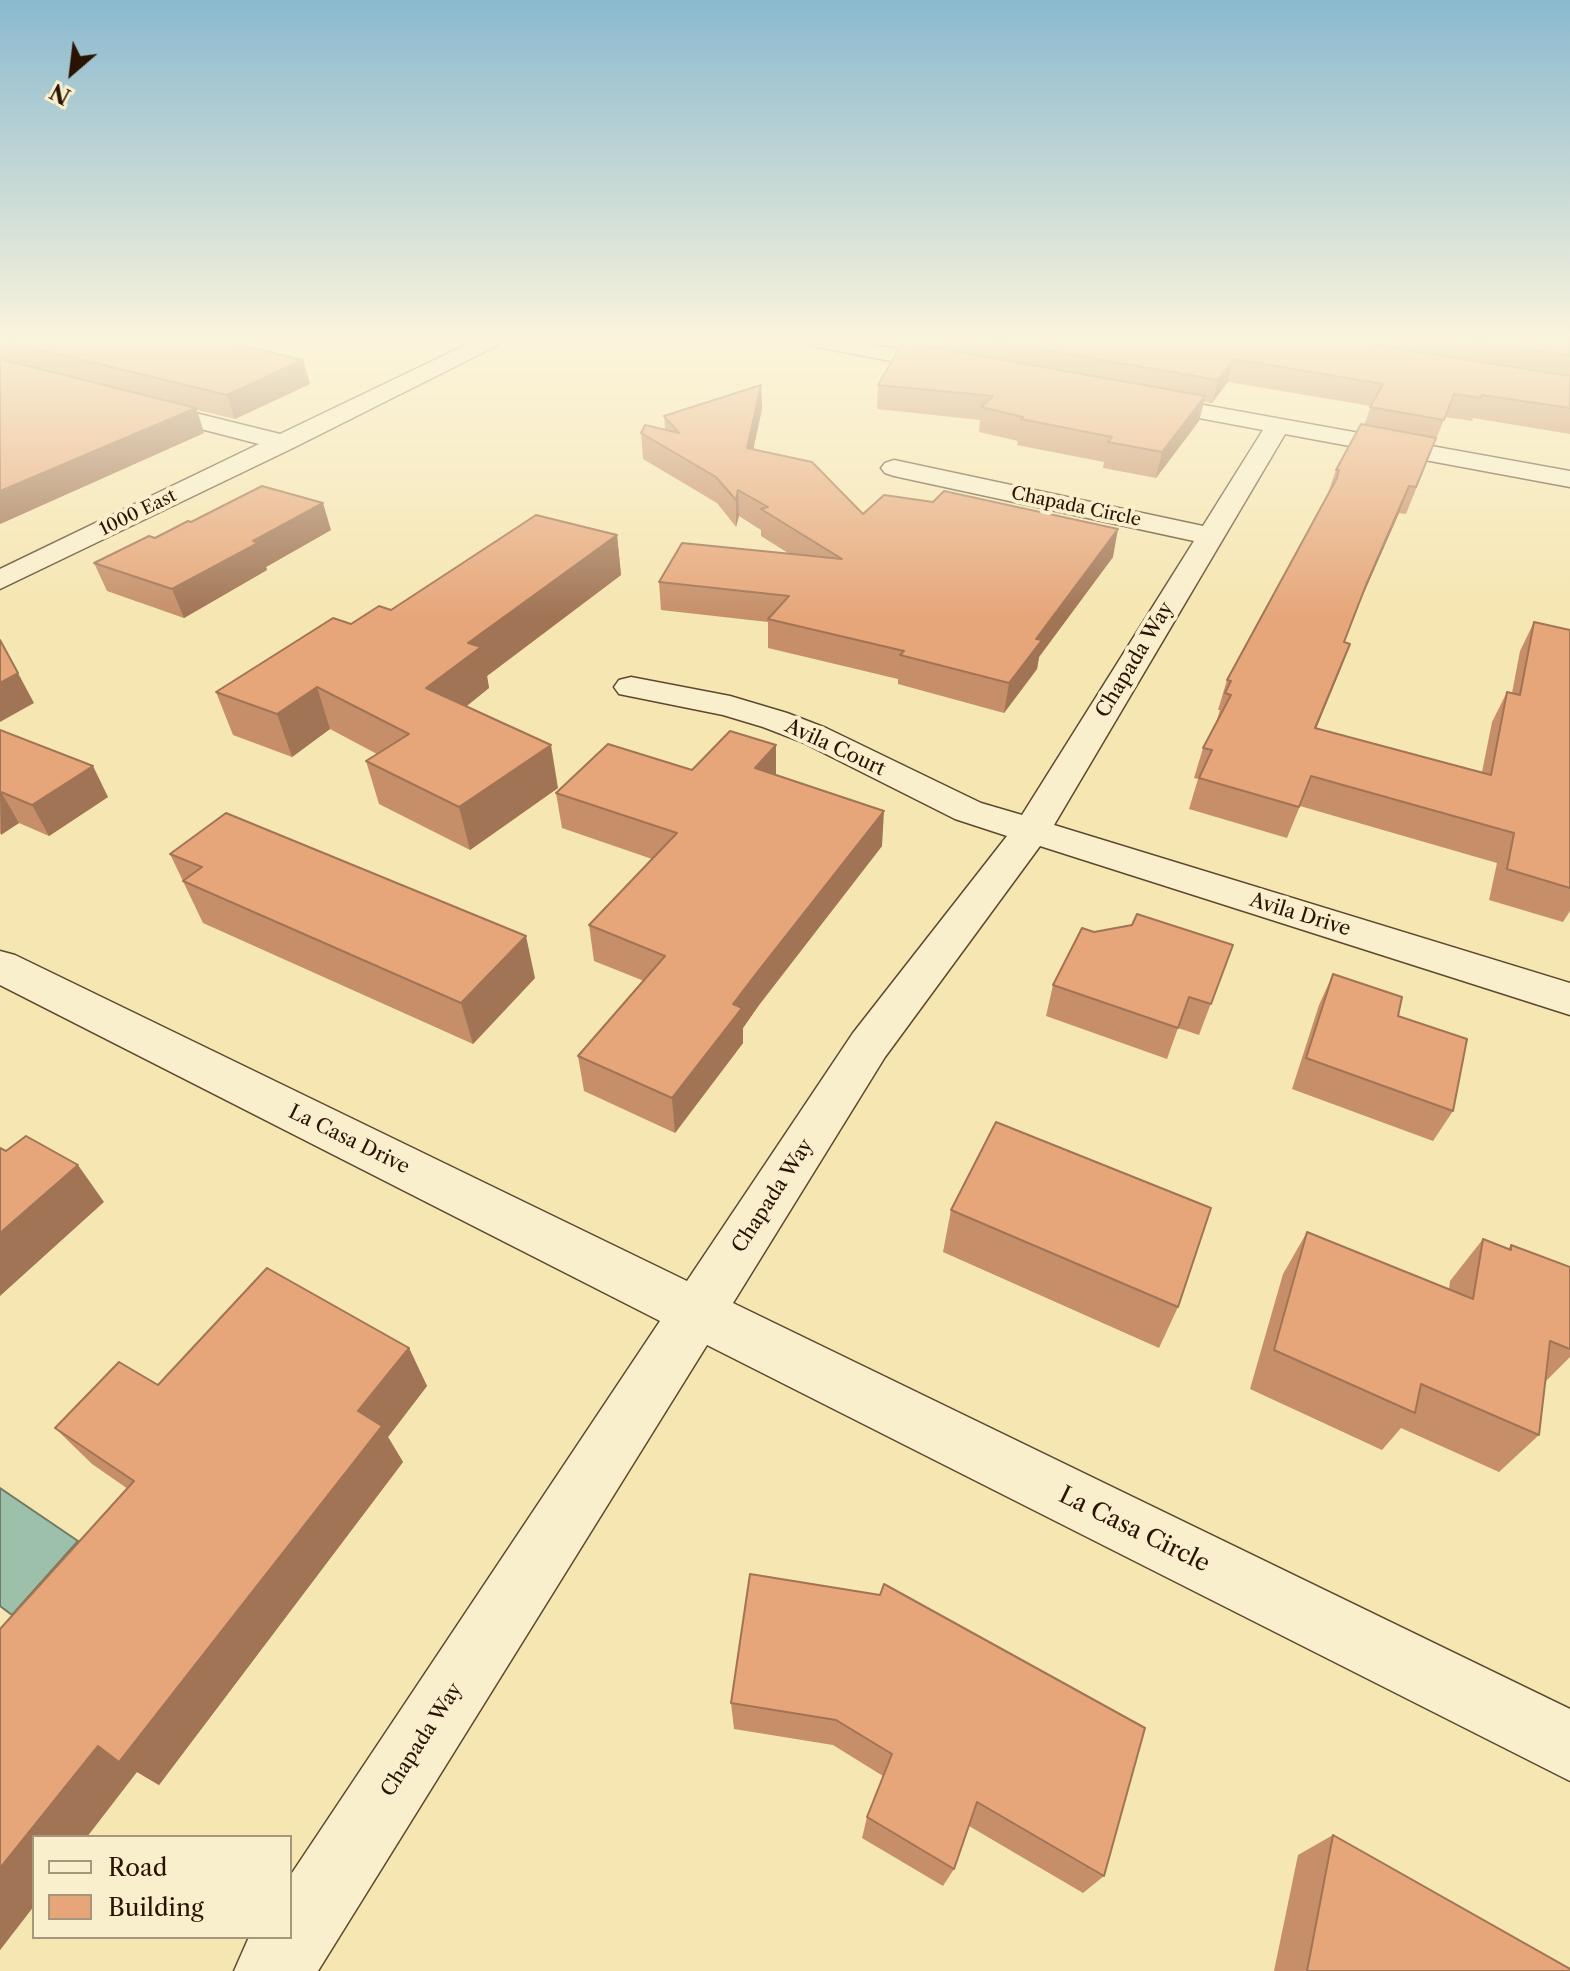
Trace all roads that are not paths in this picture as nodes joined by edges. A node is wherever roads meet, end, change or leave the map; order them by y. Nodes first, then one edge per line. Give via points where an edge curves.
1 (245, 433) edge
2 (304, 433) edge
3 (1273, 433) edge
4 (1321, 433) edge
5 (284, 443) junction
6 (894, 468) dead end
7 (1570, 479) edge
8 (1211, 536) junction
9 (0, 580) edge
10 (631, 687) dead end
11 (1031, 831) junction
12 (0, 966) edge
13 (1570, 999) edge
14 (697, 1313) junction
15 (1570, 1746) edge
16 (273, 1971) edge

1 - 5 street
2 - 5 street, 1000 East
3 - 8 street, Chapada Way
4 - 7 street
5 - 9 street, 1000 East
6 - 8 street, Chapada Circle
8 - 11 street, Chapada Way
10 - 11 street, Avila Court via 775,720 968,811
11 - 13 street, Avila Drive
11 - 14 street, Chapada Way via 869,1045
12 - 14 street, La Casa Drive
14 - 15 street, La Casa Circle
14 - 16 street, Chapada Way

